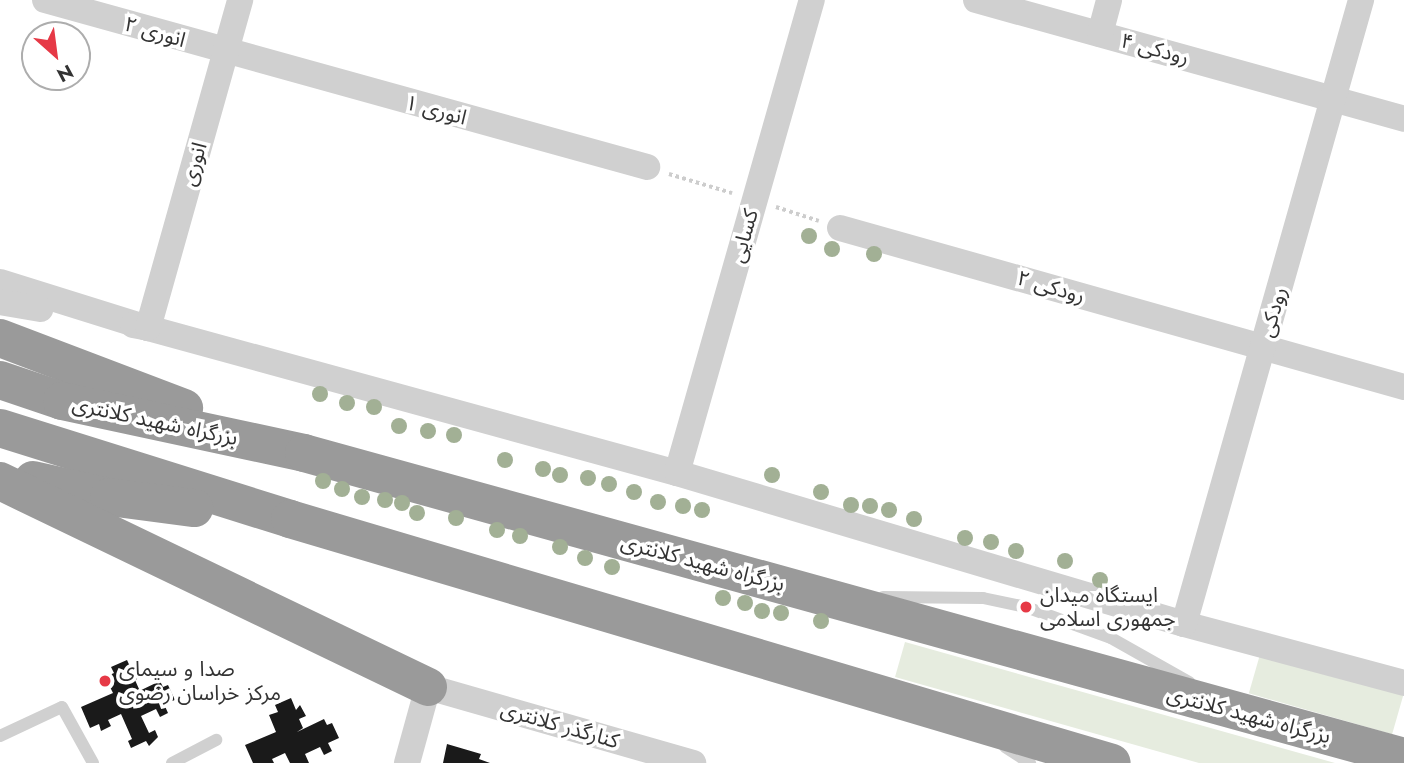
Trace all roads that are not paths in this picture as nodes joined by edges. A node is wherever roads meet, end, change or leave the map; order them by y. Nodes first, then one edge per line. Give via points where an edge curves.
1 (45, 0) edge
2 (240, 0) edge
3 (812, 0) edge
4 (976, 0) edge
5 (1109, 0) edge
6 (1361, 0) edge
7 (1100, 34) junction
8 (226, 52) junction
9 (1333, 97) junction
10 (1404, 119) edge
11 (647, 167) dead end
12 (840, 228) dead end
13 (0, 282) edge
14 (0, 302) edge
15 (148, 328) junction
16 (0, 338) edge
17 (1263, 346) junction
18 (0, 380) edge
19 (1404, 387) edge
20 (0, 428) edge
21 (304, 453) junction
22 (0, 473) edge
23 (677, 473) junction
24 (0, 481) edge
25 (290, 519) junction
26 (1184, 624) junction
27 (1404, 683) edge
28 (428, 687) junction
29 (964, 719) junction
30 (0, 736) edge
31 (216, 740) dead end
32 (1404, 757) edge
33 (93, 763) edge
34 (172, 763) edge
35 (407, 763) edge
36 (692, 763) edge
37 (1030, 763) edge
38 (1112, 763) edge

1 - 8 street, انوری ۲
2 - 8 street, انوری
3 - 23 street, کسایی
4 - 7 street, رودکی ۴
5 - 7 street
6 - 9 street, رودکی
7 - 9 street, رودکی ۴
8 - 11 street, انوری ۱
8 - 15 street, انوری
9 - 10 street, رودکی ۴
9 - 17 street, رودکی
12 - 17 street, رودکی ۲
13 - 15 street
14 - 15 street
15 - 23 street
16 - 21 highway
17 - 19 street, رودکی ۲
17 - 26 street, رودکی
18 - 21 highway, بزرگراه شهید کلانتری via 62,401
20 - 25 highway
21 - 32 highway, بزرگراه شهید کلانتری
22 - 25 highway via 109,497
23 - 26 street
24 - 28 highway
25 - 29 highway
26 - 27 street
28 - 35 street
28 - 36 street, کنارگذر کلانتری
29 - 37 lane
29 - 38 highway
30 - 33 lane via 62,707
31 - 34 lane

